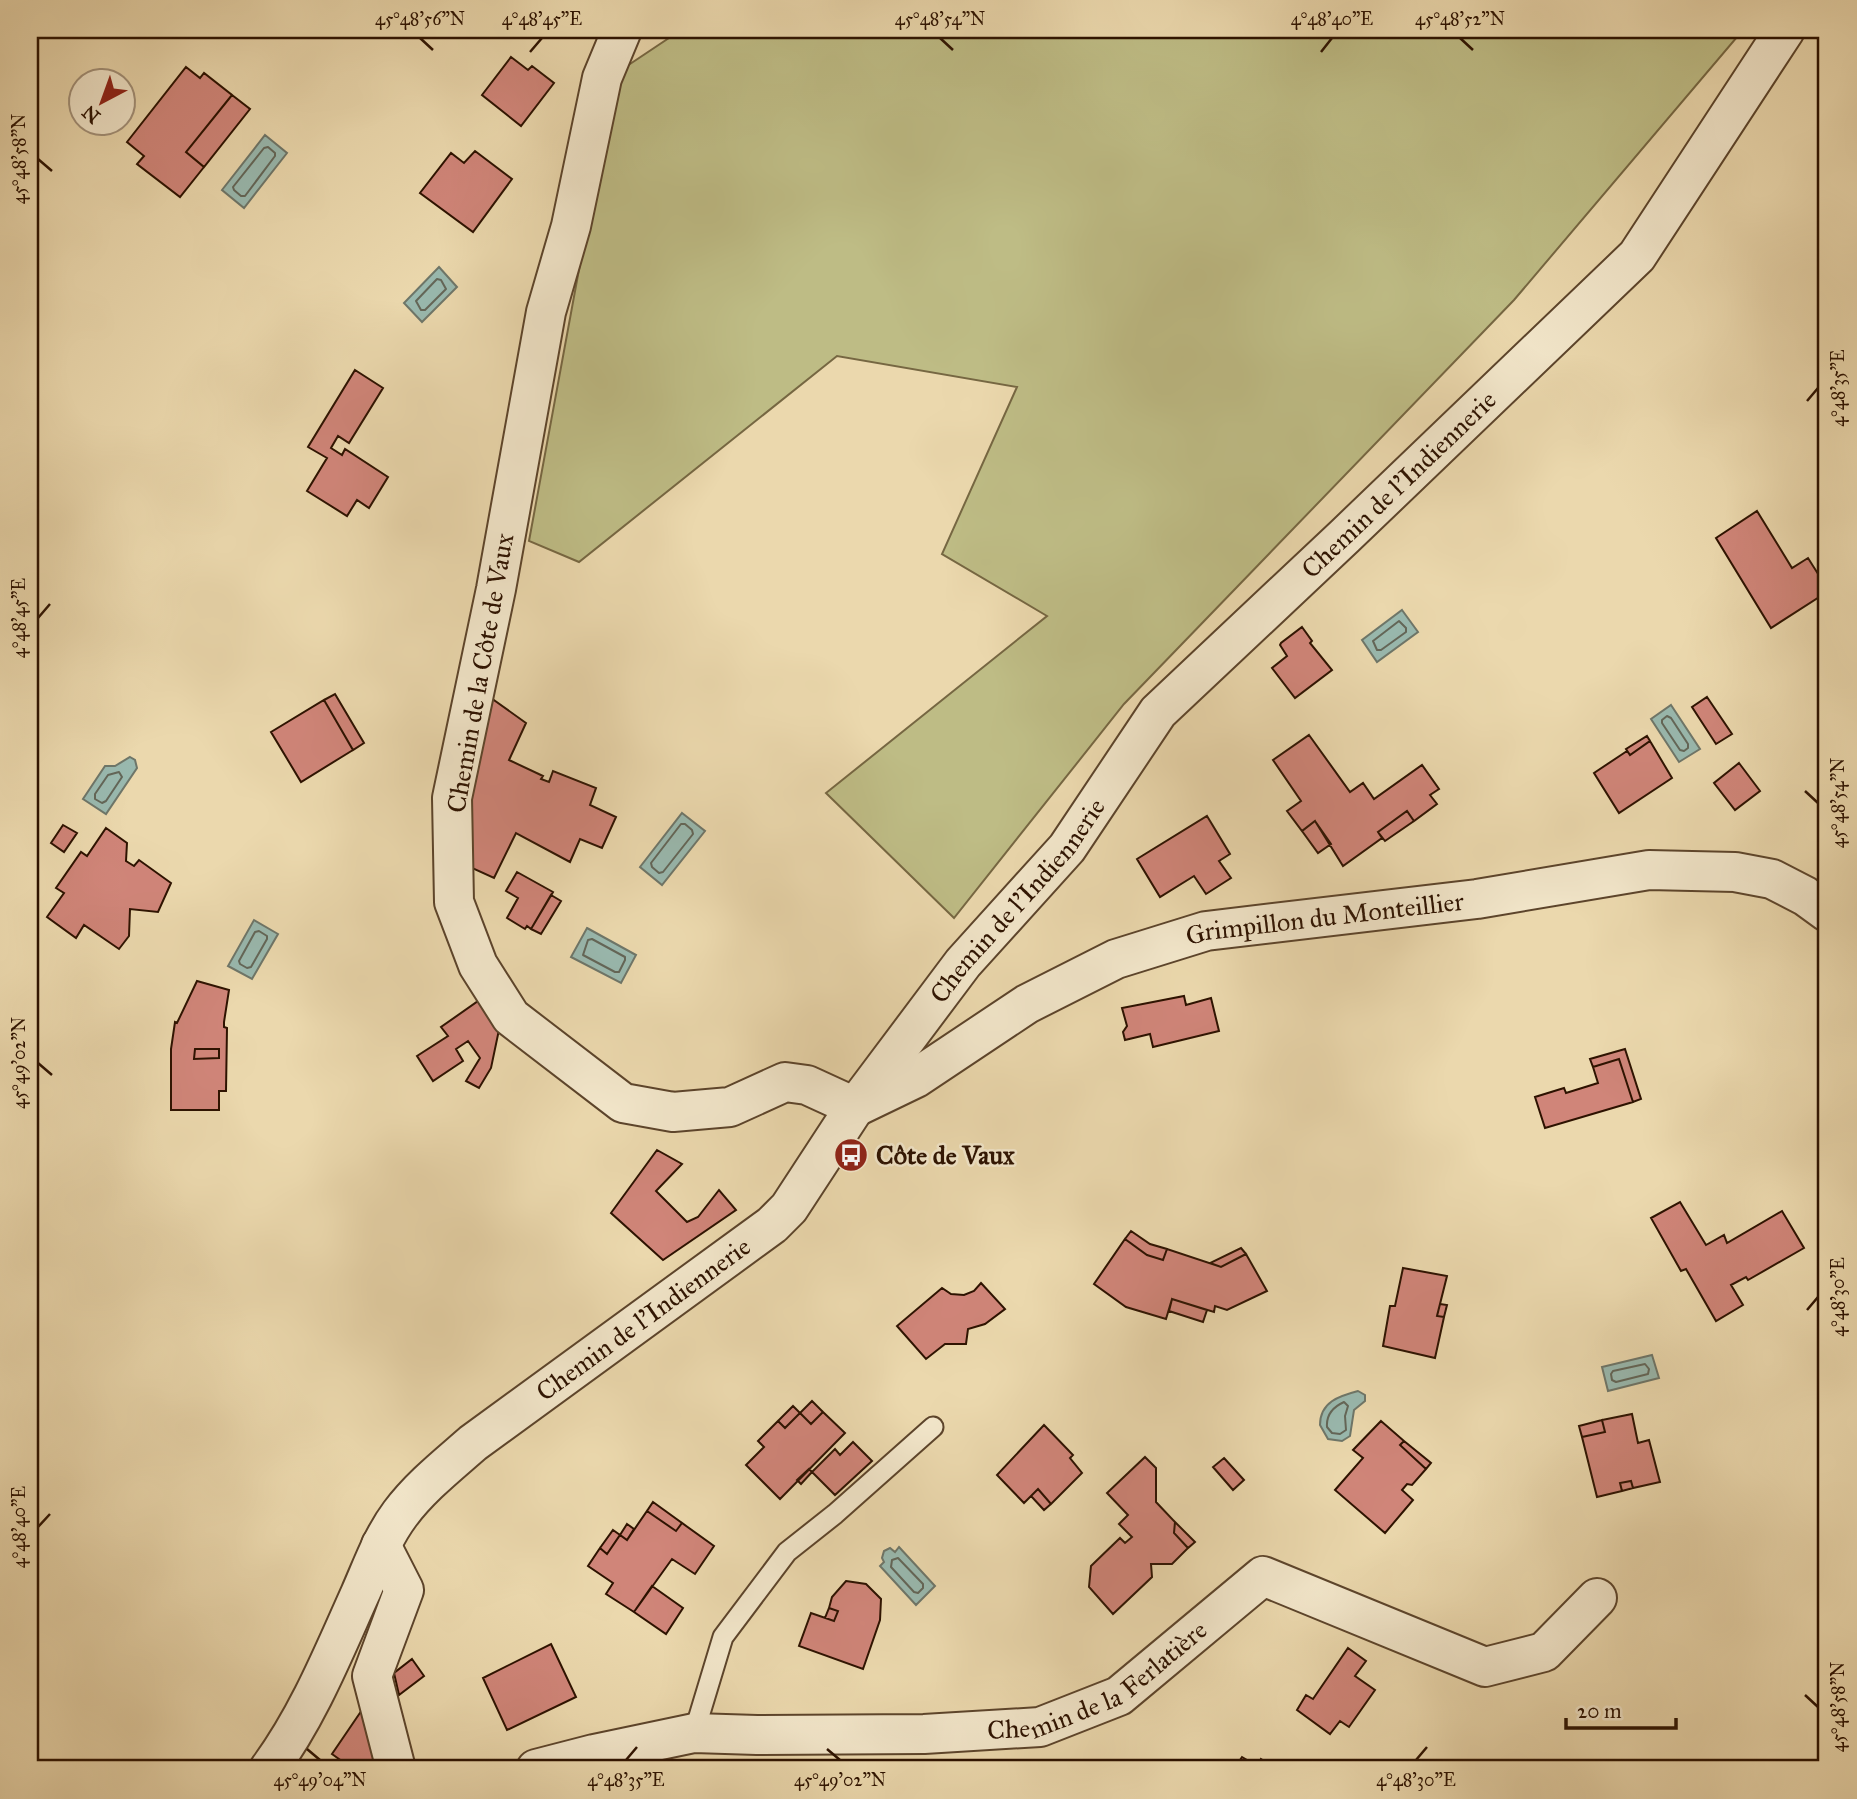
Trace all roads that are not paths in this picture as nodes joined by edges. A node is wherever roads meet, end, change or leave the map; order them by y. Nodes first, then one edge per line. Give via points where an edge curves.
1 (622, 30) edge
2 (1785, 30) edge
3 (1827, 912) edge
4 (855, 1107) junction
5 (933, 1427) dead end
6 (382, 1545) junction
7 (1597, 1598) dead end
8 (694, 1733) junction
9 (269, 1769) edge
10 (396, 1769) edge
11 (536, 1769) edge

1 - 4 street, Chemin de la Côte de Vaux via 602,78 571,226 546,312 496,589 452,797 454,902 478,965 511,1017 623,1103 673,1112 730,1107 785,1082 807,1085
2 - 4 street, Chemin de l'Indiennerie via 1637,256 1157,712 1068,848 963,963
3 - 4 street, Grimpillon du Monteillier via 1772,879 1735,872 1649,870 1478,899 1206,931 1115,959 1027,1004 916,1078
4 - 6 street, Chemin de l'Indiennerie via 789,1208 772,1225 473,1443 400,1513
5 - 8 lane via 787,1552 723,1637
6 - 9 street, Chemin de l'Indiennerie via 320,1682
6 - 10 street via 404,1590 372,1676
7 - 8 street, Chemin de la Ferlatière via 1544,1652 1485,1667 1263,1576 1119,1696 1040,1727 924,1734
8 - 11 street, Chemin de la Ferlatière

